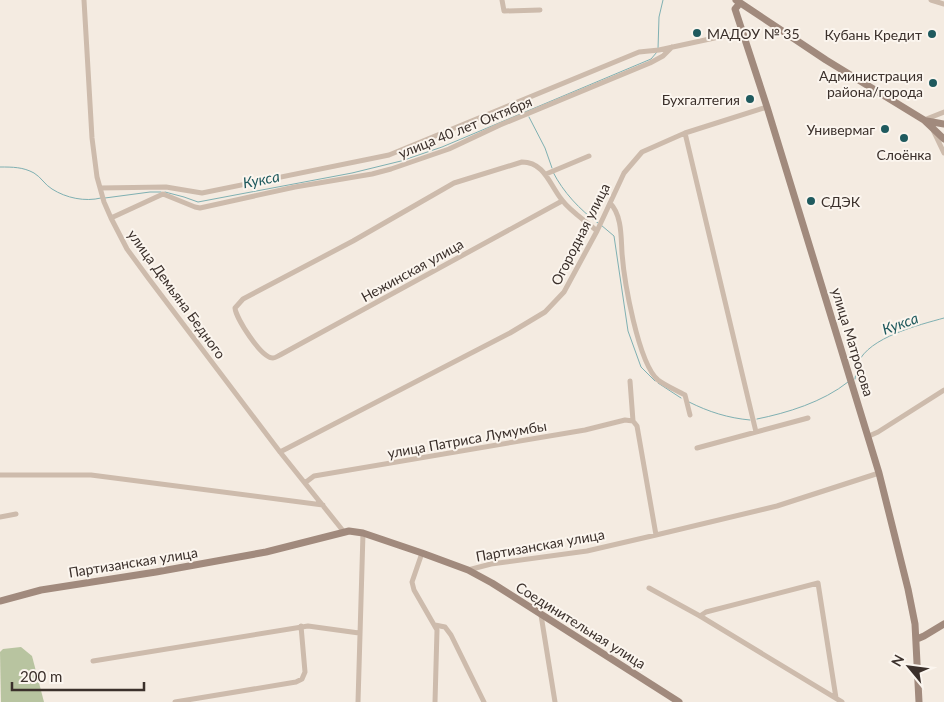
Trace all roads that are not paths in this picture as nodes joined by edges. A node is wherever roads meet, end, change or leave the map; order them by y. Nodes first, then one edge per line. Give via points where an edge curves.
1 (84, 0) edge
2 (502, 0) edge
3 (932, 0) edge
4 (740, 1) edge
5 (944, 4) edge
6 (540, 10) dead end
7 (742, 32) junction
8 (674, 46) junction
9 (767, 107) junction
10 (944, 112) edge
11 (927, 123) junction
12 (944, 124) edge
13 (685, 133) junction
14 (944, 139) edge
15 (944, 153) edge
16 (589, 156) dead end
17 (546, 174) junction
18 (100, 188) junction
19 (562, 201) junction
20 (610, 203) junction
21 (111, 218) junction
22 (598, 229) junction
23 (630, 382) dead end
24 (944, 390) edge
25 (690, 415) dead end
26 (808, 418) dead end
27 (633, 420) junction
28 (756, 432) junction
29 (869, 436) junction
30 (697, 448) dead end
31 (280, 452) junction
32 (879, 473) junction
33 (0, 475) edge
34 (306, 482) junction
35 (323, 505) junction
36 (16, 514) dead end
37 (0, 517) edge
38 (344, 532) junction
39 (363, 532) junction
40 (656, 535) junction
41 (422, 553) junction
42 (468, 570) junction
43 (650, 588) dead end
44 (0, 601) edge
45 (541, 614) junction
46 (700, 616) junction
47 (944, 624) edge
48 (435, 625) junction
49 (301, 626) junction
50 (359, 633) junction
51 (917, 639) junction
52 (94, 661) dead end
53 (836, 698) junction
54 (175, 702) edge
55 (358, 702) edge
56 (435, 702) edge
57 (484, 702) edge
58 (556, 702) edge
59 (679, 702) edge
60 (842, 702) edge
61 (919, 702) edge

1 - 18 street, улица Демьяна Бедного via 92,138
2 - 6 street via 504,11
3 - 5 street
4 - 7 street, улица Матросова via 735,9
4 - 11 street
7 - 8 street, улица 40 лет Октября
7 - 9 street, улица Матросова
8 - 18 street, улица 40 лет Октября via 639,52 389,155 202,193 166,187
8 - 21 street, улица 40 лет Октября via 650,63 449,148 391,169 200,208 163,194
9 - 13 street, Огородная улица
9 - 29 street, улица Матросова
10 - 11 street
11 - 12 street
11 - 14 street
11 - 15 street
13 - 20 street, Огородная улица via 642,152 624,173
13 - 28 street
16 - 17 street
17 - 19 street
17 - 19 street, Нежинская улица via 529,162 522,162 454,183 243,299 235,308 236,315 257,345 272,358
18 - 21 street, улица Демьяна Бедного
19 - 22 street
20 - 22 street, Огородная улица
20 - 25 street via 615,208 620,226 622,264 639,347 647,366 658,380 685,395
21 - 31 street, улица Демьяна Бедного via 132,256
22 - 31 street, Огородная улица via 564,292 545,312
23 - 27 street
24 - 29 street
26 - 28 street
27 - 34 street, улица Патриса Лумумбы via 314,476
27 - 40 street via 637,426
28 - 30 street
29 - 32 street, улица Матросова
31 - 34 street, улица Демьяна Бедного
32 - 40 street, Партизанская улица via 777,506
32 - 51 street, улица Матросова
33 - 35 street via 91,475
34 - 35 street, улица Демьяна Бедного
35 - 38 street, улица Демьяна Бедного
36 - 37 street
38 - 39 street, Партизанская улица
38 - 44 street, Партизанская улица via 266,552 59,587
39 - 41 street, Партизанская улица
39 - 50 street
40 - 42 street, Партизанская улица via 587,551
41 - 42 street, Партизанская улица
41 - 48 street via 412,582
42 - 45 street, Соединительная улица
43 - 46 street
45 - 58 street
45 - 59 street, Соединительная улица
46 - 53 street
46 - 53 street via 818,583
47 - 51 street
48 - 56 street
48 - 57 street via 445,627 451,635
49 - 50 street
49 - 52 street
49 - 54 street via 305,672 302,679
50 - 55 street
51 - 61 street, улица Матросова
53 - 60 street

